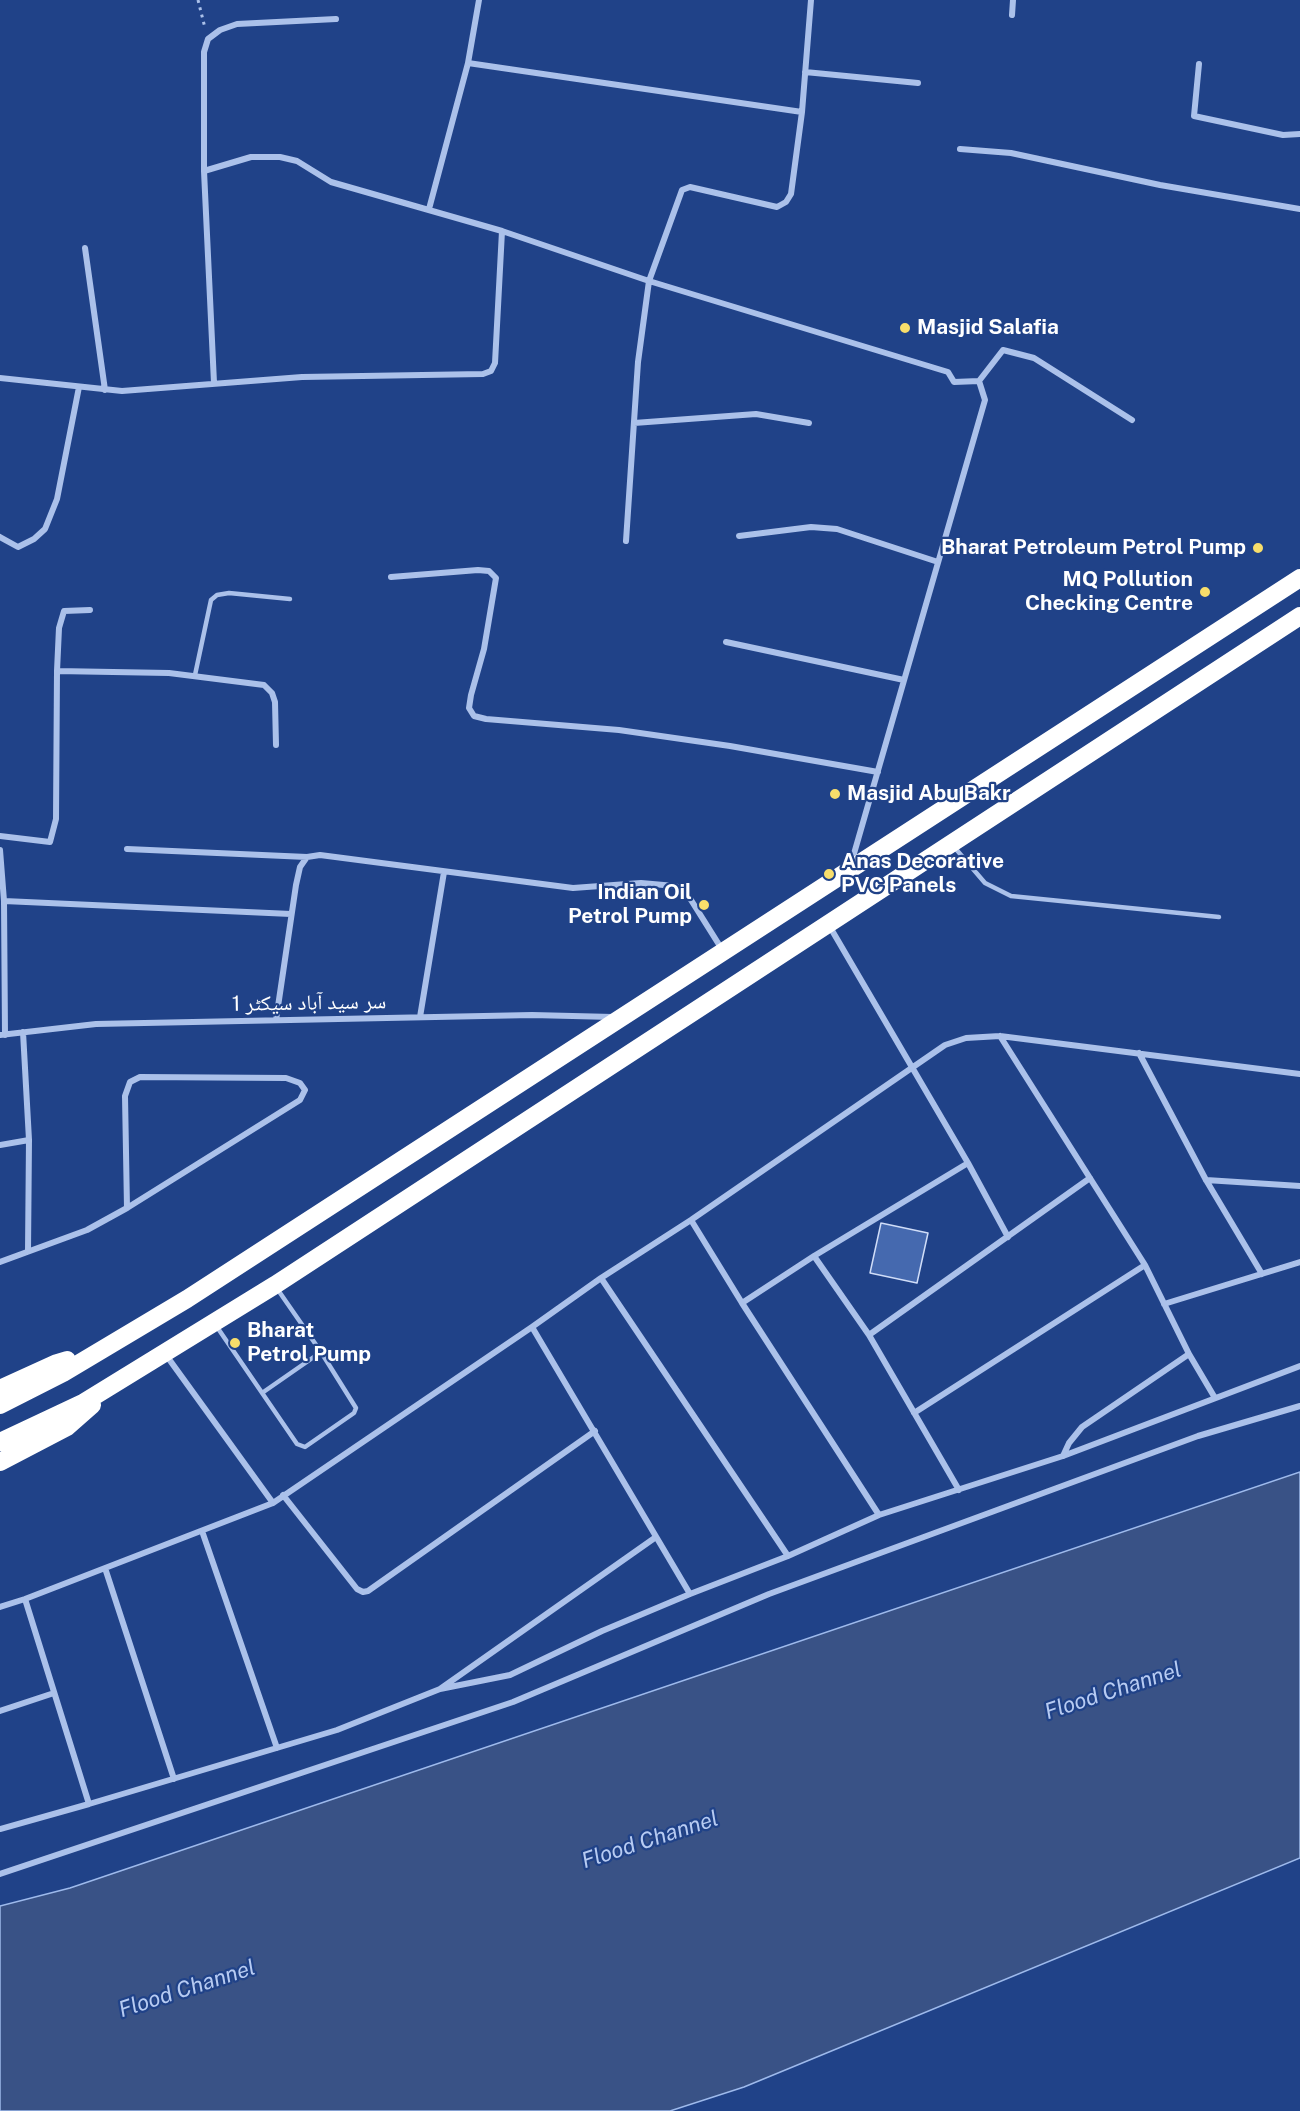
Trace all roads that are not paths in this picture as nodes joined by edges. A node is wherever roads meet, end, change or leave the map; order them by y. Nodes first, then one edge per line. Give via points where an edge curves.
1 (479, 0) edge
2 (811, 0) edge
3 (1013, 0) edge
4 (1012, 15) dead end
5 (336, 19) dead end
6 (468, 63) junction
7 (1199, 64) dead end
8 (805, 72) junction
9 (918, 83) dead end
10 (802, 112) junction
11 (1300, 134) edge
12 (960, 149) dead end
13 (204, 171) junction
14 (429, 209) junction
15 (1300, 209) edge
16 (502, 231) junction
17 (86, 248) dead end
18 (649, 281) junction
19 (0, 378) edge
20 (979, 381) junction
21 (214, 383) junction
22 (80, 387) junction
23 (105, 390) junction
24 (1132, 420) dead end
25 (634, 423) junction
26 (809, 423) dead end
27 (739, 536) dead end
28 (0, 537) edge
29 (626, 542) dead end
30 (938, 562) junction
31 (391, 577) dead end
32 (1300, 578) edge
33 (290, 599) dead end
34 (90, 610) dead end
35 (1300, 616) edge
36 (726, 642) dead end
37 (57, 671) junction
38 (195, 675) junction
39 (904, 680) junction
40 (276, 745) dead end
41 (878, 772) junction
42 (0, 836) edge
43 (951, 843) junction
44 (127, 849) dead end
45 (0, 850) edge
46 (307, 857) junction
47 (849, 871) junction
48 (444, 872) junction
49 (4, 902) junction
50 (291, 914) junction
51 (1219, 917) dead end
52 (829, 924) junction
53 (724, 953) junction
54 (420, 1017) junction
55 (619, 1017) junction
56 (276, 1020) junction
57 (22, 1032) junction
58 (2, 1035) edge
59 (1000, 1036) junction
60 (1138, 1053) junction
61 (913, 1067) junction
62 (1300, 1074) edge
63 (29, 1140) junction
64 (0, 1145) edge
65 (968, 1163) junction
66 (1090, 1179) junction
67 (1206, 1180) junction
68 (1300, 1185) edge
69 (127, 1208) junction
70 (691, 1220) junction
71 (1008, 1237) junction
72 (28, 1251) junction
73 (814, 1256) junction
74 (0, 1262) edge
75 (1300, 1262) edge
76 (1145, 1264) junction
77 (1262, 1274) junction
78 (601, 1278) junction
79 (275, 1285) junction
80 (742, 1303) junction
81 (1164, 1304) junction
82 (214, 1322) junction
83 (532, 1327) junction
84 (869, 1335) junction
85 (100, 1352) junction
86 (321, 1352) junction
87 (165, 1353) junction
88 (1189, 1354) junction
89 (1300, 1366) edge
90 (118, 1381) junction
91 (0, 1389) edge
92 (262, 1393) junction
93 (1215, 1398) junction
94 (0, 1405) edge
95 (1300, 1406) edge
96 (914, 1413) junction
97 (595, 1431) junction
98 (0, 1442) edge
99 (1063, 1456) junction
100 (0, 1462) edge
101 (959, 1490) junction
102 (283, 1495) junction
103 (273, 1503) junction
104 (879, 1515) junction
105 (202, 1532) junction
106 (656, 1537) junction
107 (788, 1556) junction
108 (105, 1568) junction
109 (690, 1594) junction
110 (25, 1599) junction
111 (0, 1607) edge
112 (440, 1689) junction
113 (54, 1693) junction
114 (0, 1711) edge
115 (277, 1748) junction
116 (174, 1779) junction
117 (89, 1804) junction
118 (0, 1829) edge
119 (0, 1874) edge

1 - 6 street
2 - 8 street
3 - 4 street
5 - 13 street via 237,24 208,39 204,52
6 - 10 street
6 - 14 street
7 - 11 street via 1194,116 1282,135
8 - 9 street
8 - 10 street
10 - 18 street via 791,194 786,202 777,207 690,187 682,190
12 - 15 street via 1011,153 1160,185
13 - 14 street via 251,156 280,157 297,161 331,182
13 - 21 street
14 - 16 street
16 - 18 street
16 - 21 street via 495,363 490,371
17 - 23 street
18 - 20 street via 948,372 954,382
18 - 25 street
19 - 22 street
20 - 24 street via 1003,350 1034,358
20 - 30 street via 985,400
21 - 23 street
22 - 23 street
22 - 28 street via 57,499 45,530 18,547
25 - 26 street via 756,414
25 - 29 street
27 - 30 street via 811,527 837,529
30 - 39 street
31 - 41 street via 478,570 489,571 496,578 484,649 471,695 469,708 474,716 630,732
32 - 47 highway
33 - 38 lane via 229,592 210,600
34 - 37 street via 64,611
35 - 43 highway
36 - 39 street
37 - 38 street
37 - 42 street via 56,819 50,842
38 - 40 street via 264,685 275,702
39 - 41 street
41 - 47 street
43 - 51 lane via 985,883 1011,896
43 - 52 highway
44 - 46 street
45 - 49 street
46 - 48 street via 320,855
46 - 50 street via 300,867
47 - 53 highway
48 - 53 street via 573,888 641,883 675,886 686,892
48 - 54 street
49 - 50 street
49 - 58 street
50 - 56 street
52 - 61 street
52 - 79 highway
53 - 55 highway
54 - 55 street, سر سید آباد سیکٹر 1
54 - 56 street, سر سید آباد سیکٹر 1
55 - 85 highway via 188,1299
56 - 57 street, سر سید آباد سیکٹر 1 via 96,1024
57 - 58 street, سر سید آباد سیکٹر 1
57 - 63 street
59 - 60 street
59 - 61 street via 966,1038 945,1045
59 - 66 street
60 - 62 street
60 - 67 street
61 - 65 street
61 - 70 street
63 - 64 street
63 - 72 street
65 - 71 street
65 - 73 street
66 - 71 street
66 - 76 street
67 - 68 street
67 - 77 street
69 - 69 street via 125,1096 130,1082 140,1077 286,1078 300,1083 305,1090 300,1100
69 - 72 street via 87,1230
70 - 78 street
70 - 80 street
71 - 84 street
72 - 74 street
73 - 80 street
73 - 84 street
75 - 77 street
76 - 81 street
76 - 96 street
77 - 81 street
78 - 83 street
78 - 107 street
79 - 82 highway
79 - 86 lane
80 - 104 street
81 - 88 street
82 - 87 highway
82 - 92 lane
83 - 97 street
83 - 102 street
84 - 96 street
85 - 91 highway via 57,1363
85 - 94 highway
86 - 92 lane
86 - 92 lane via 356,1408 354,1413 305,1447 297,1444
87 - 90 highway
87 - 103 street
88 - 93 street
88 - 99 street via 1082,1427
89 - 93 street
90 - 98 highway via 83,1403
90 - 100 highway via 68,1427
93 - 99 street
95 - 119 street via 1198,1436 769,1594 513,1702
96 - 101 street
97 - 102 street via 369,1591 357,1589
97 - 106 street
99 - 101 street
101 - 104 street
102 - 103 street
103 - 105 street
104 - 107 street
105 - 108 street
105 - 115 street
106 - 109 street
106 - 112 street
107 - 109 street
108 - 110 street
108 - 116 street
109 - 112 street via 510,1675
110 - 111 street
110 - 113 street
112 - 115 street via 337,1730
113 - 114 street
113 - 117 street
115 - 116 street
116 - 117 street
117 - 118 street

